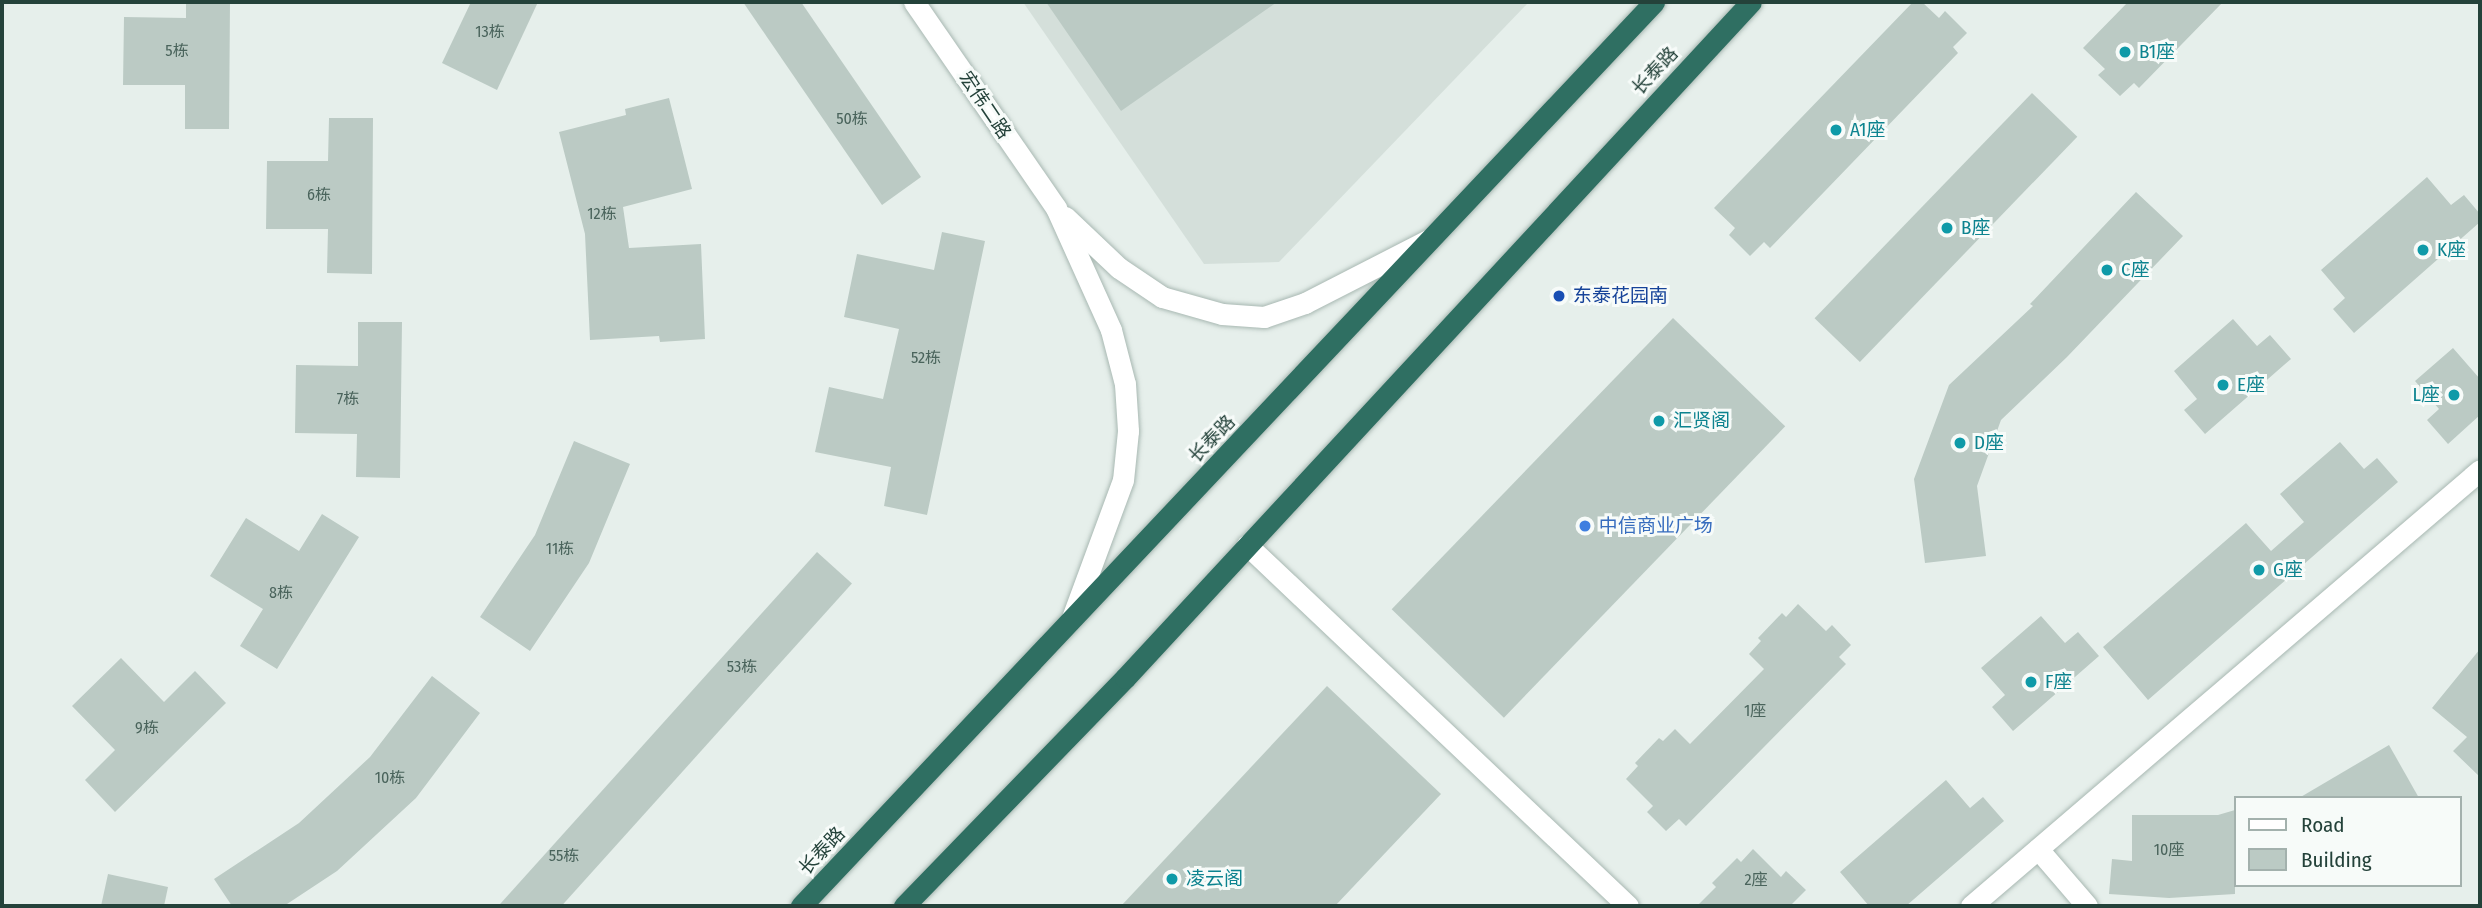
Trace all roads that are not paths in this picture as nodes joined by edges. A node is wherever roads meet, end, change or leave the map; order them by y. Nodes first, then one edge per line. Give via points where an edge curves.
1 (914, 2) edge
2 (1654, 2) edge
3 (1751, 2) edge
4 (1056, 208) junction
5 (1438, 234) junction
6 (2480, 470) edge
7 (1248, 545) junction
8 (1072, 618) junction
9 (2038, 849) junction
10 (801, 906) edge
11 (904, 906) edge
12 (1628, 906) edge
13 (1971, 906) edge
14 (2087, 906) edge

1 - 4 street, 宏伟二路
2 - 5 highway, 长泰路
3 - 7 highway, 长泰路
4 - 5 street via 1119,268 1162,297 1222,314 1264,317 1305,303
4 - 8 street via 1111,330 1125,384 1128,431 1123,480
5 - 8 highway, 长泰路
6 - 9 street
7 - 11 highway, 长泰路
7 - 12 street
8 - 10 highway, 长泰路
9 - 13 street
9 - 14 street

